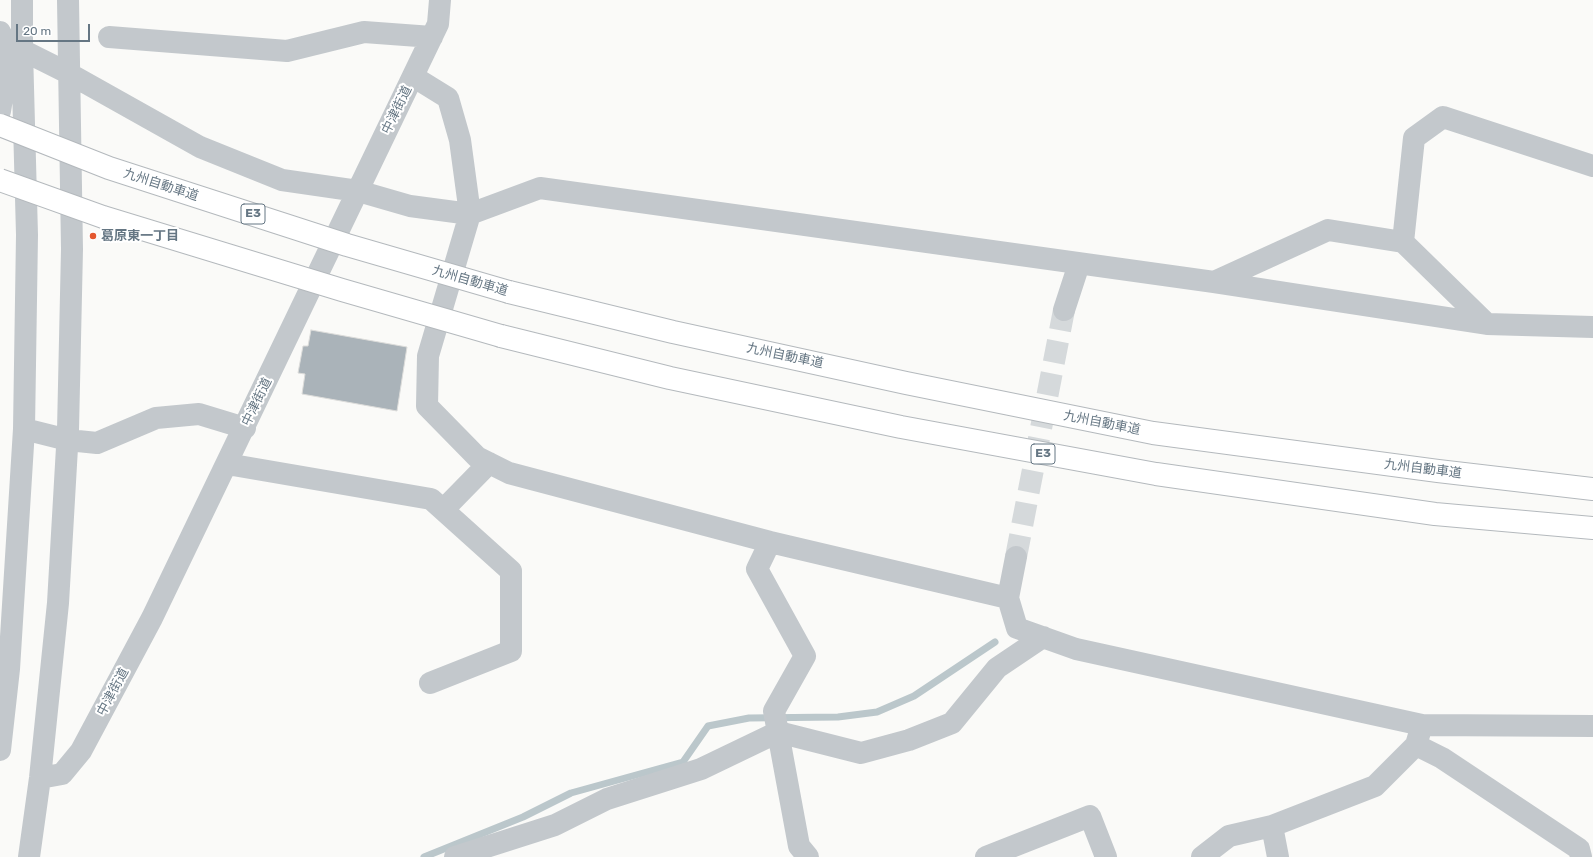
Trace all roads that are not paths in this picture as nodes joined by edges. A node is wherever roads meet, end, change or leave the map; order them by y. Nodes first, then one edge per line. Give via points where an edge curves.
1 (22, 0) edge
2 (68, 0) edge
3 (440, 0) edge
4 (0, 32) edge
5 (109, 37) dead end
6 (432, 37) junction
7 (16, 50) junction
8 (68, 73) junction
9 (414, 77) junction
10 (0, 111) edge
11 (0, 125) edge
12 (1593, 166) edge
13 (0, 180) edge
14 (358, 191) junction
15 (470, 214) junction
16 (1403, 242) junction
17 (1079, 264) junction
18 (1214, 282) junction
19 (1064, 310) tunnel mouth
20 (1487, 324) junction
21 (1593, 327) edge
22 (245, 428) junction
23 (24, 429) junction
24 (68, 440) junction
25 (489, 463) junction
26 (227, 464) junction
27 (1593, 489) edge
28 (444, 509) junction
29 (1593, 528) edge
30 (770, 542) junction
31 (1016, 556) tunnel mouth
32 (1008, 598) junction
33 (1043, 637) junction
34 (430, 683) dead end
35 (1422, 725) junction
36 (1593, 726) edge
37 (778, 732) junction
38 (1416, 745) junction
39 (0, 750) edge
40 (40, 778) junction
41 (1272, 826) junction
42 (29, 857) edge
43 (455, 857) edge
44 (808, 857) edge
45 (986, 857) edge
46 (1106, 857) edge
47 (1202, 857) edge
48 (1278, 857) edge
49 (1581, 857) edge

1 - 7 street
2 - 8 street
3 - 6 street, 中津街道 via 438,24
4 - 7 street
5 - 6 street via 287,51 364,32
6 - 9 street, 中津街道
7 - 8 street
7 - 10 street
7 - 23 street via 27,235
8 - 14 street via 200,147 282,180
8 - 24 street via 72,249
9 - 14 street, 中津街道
9 - 15 street via 448,98 460,140
11 - 27 highway, 九州自動車道 / E3, bridge via 109,168 346,245 509,292 681,333 1153,433
12 - 16 street via 1442,117 1414,138
13 - 29 highway, E3, bridge via 103,217 342,290 501,336 670,378 893,426 1156,474 1435,514
14 - 15 street via 410,206
14 - 22 street, 中津街道
15 - 17 street via 540,188
15 - 25 street via 428,356 427,406 477,457
16 - 18 street via 1328,230
16 - 20 street
17 - 18 street
17 - 19 street
18 - 20 street
20 - 21 street
22 - 24 street via 199,414 156,418 97,443
22 - 26 street, 中津街道
23 - 24 street
23 - 39 street via 9,669
24 - 40 street via 58,603
25 - 28 street
25 - 30 street via 509,473
26 - 28 street via 431,499
26 - 40 street, 中津街道 via 152,618 81,751 62,774
28 - 34 street via 511,571 511,651
30 - 32 street
30 - 37 street via 757,569 805,656 774,711
31 - 32 street
32 - 33 street via 1017,628
33 - 35 street via 1076,648
33 - 37 street via 996,668 952,723 909,740 862,753
35 - 36 street
35 - 38 street
37 - 43 street via 701,769 606,799 555,825
37 - 44 street via 799,846
38 - 41 street via 1375,786
38 - 49 street via 1442,758 1579,849
40 - 42 street
41 - 47 street via 1229,836
41 - 48 street
45 - 46 street via 1090,816

